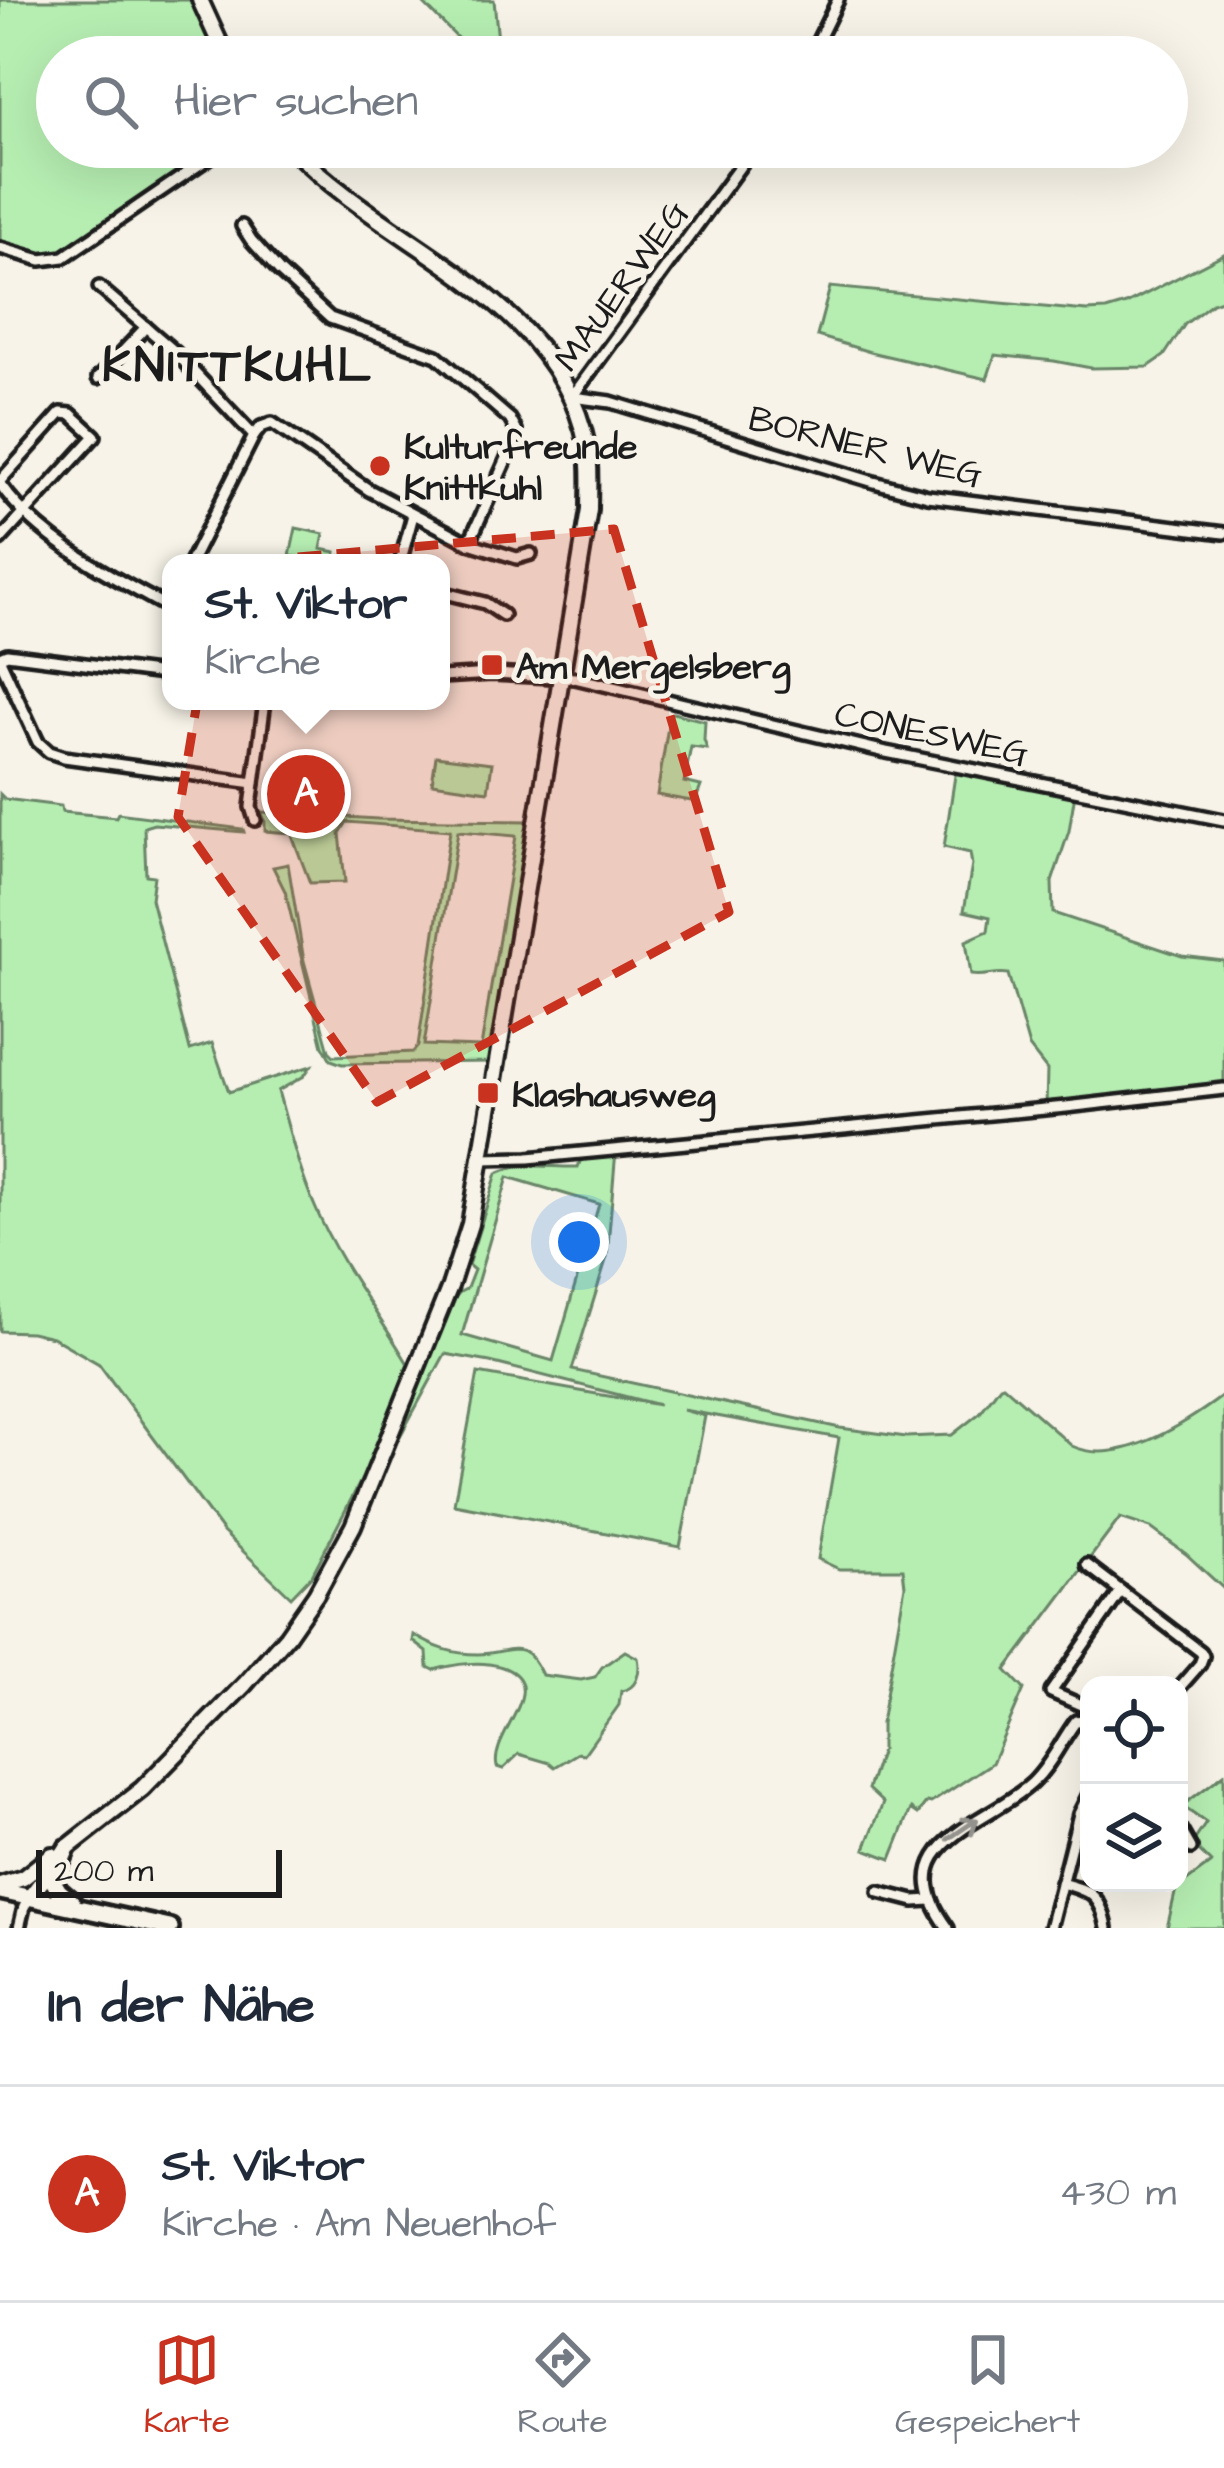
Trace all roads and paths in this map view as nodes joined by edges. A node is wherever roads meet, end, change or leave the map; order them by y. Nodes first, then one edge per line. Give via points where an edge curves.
1 (200, 0) edge
2 (838, 0) edge
3 (216, 36) edge
4 (820, 36) edge
5 (194, 168) edge
6 (314, 168) edge
7 (739, 168) edge
8 (242, 226) dead end
9 (0, 248) edge
10 (99, 287) dead end
11 (146, 326) junction
12 (98, 378) dead end
13 (572, 397) junction
14 (254, 436) junction
15 (0, 483) edge
16 (26, 511) junction
17 (413, 515) junction
18 (1224, 533) edge
19 (0, 540) edge
20 (470, 542) junction
21 (195, 554) edge
22 (402, 554) edge
23 (531, 554) dead end
24 (450, 594) edge
25 (162, 604) edge
26 (502, 614) dead end
27 (0, 658) edge
28 (162, 675) edge
29 (450, 676) edge
30 (560, 676) junction
31 (264, 710) edge
32 (254, 783) junction
33 (255, 820) dead end
34 (1224, 820) edge
35 (1224, 1089) edge
36 (482, 1160) junction
37 (1087, 1565) dead end
38 (1121, 1591) junction
39 (1188, 1678) edge
40 (1080, 1705) edge
41 (1080, 1719) edge
42 (1080, 1810) edge
43 (1188, 1843) edge
44 (67, 1848) junction
45 (1191, 1848) dead end
46 (1061, 1882) junction
47 (0, 1888) edge
48 (879, 1892) dead end
49 (30, 1897) junction
50 (932, 1900) junction
51 (74, 1905) junction
52 (19, 1928) edge
53 (170, 1928) edge
54 (948, 1928) edge
55 (1051, 1928) edge
56 (1107, 1928) edge

1 - 3 street
2 - 4 street
5 - 9 street via 64,257 41,260
6 - 13 street via 518,322
7 - 13 street, MAUERWEG
8 - 20 street via 330,318 437,356 512,422 516,438
10 - 11 street
11 - 12 street
11 - 14 street
13 - 18 street, BORNER WEG via 928,496
13 - 30 street via 588,451 589,510
14 - 17 street via 272,423
14 - 21 street
15 - 16 street
15 - 16 street via 61,413 94,436
16 - 19 street
16 - 25 street via 78,556
17 - 20 street
17 - 22 street
20 - 23 street via 518,558
24 - 26 street
27 - 28 street
27 - 32 street via 49,752
29 - 30 street
30 - 34 street, CONESWEG
30 - 36 street
31 - 32 street
32 - 33 street
35 - 36 street
36 - 44 street via 450,1286 353,1526 316,1594 268,1658 142,1790
37 - 38 street
38 - 39 street via 1201,1652
38 - 40 street via 1051,1692
50 -> 41 street via 930,1869 941,1845 1030,1785
42 - 46 street
43 - 45 street
44 - 47 street
44 - 49 street
44 - 51 main road via 53,1881
46 - 55 street
46 - 56 street via 1096,1898
47 - 49 main road
48 - 50 street
49 - 51 main road
49 - 52 street
50 - 54 street
51 - 53 main road

